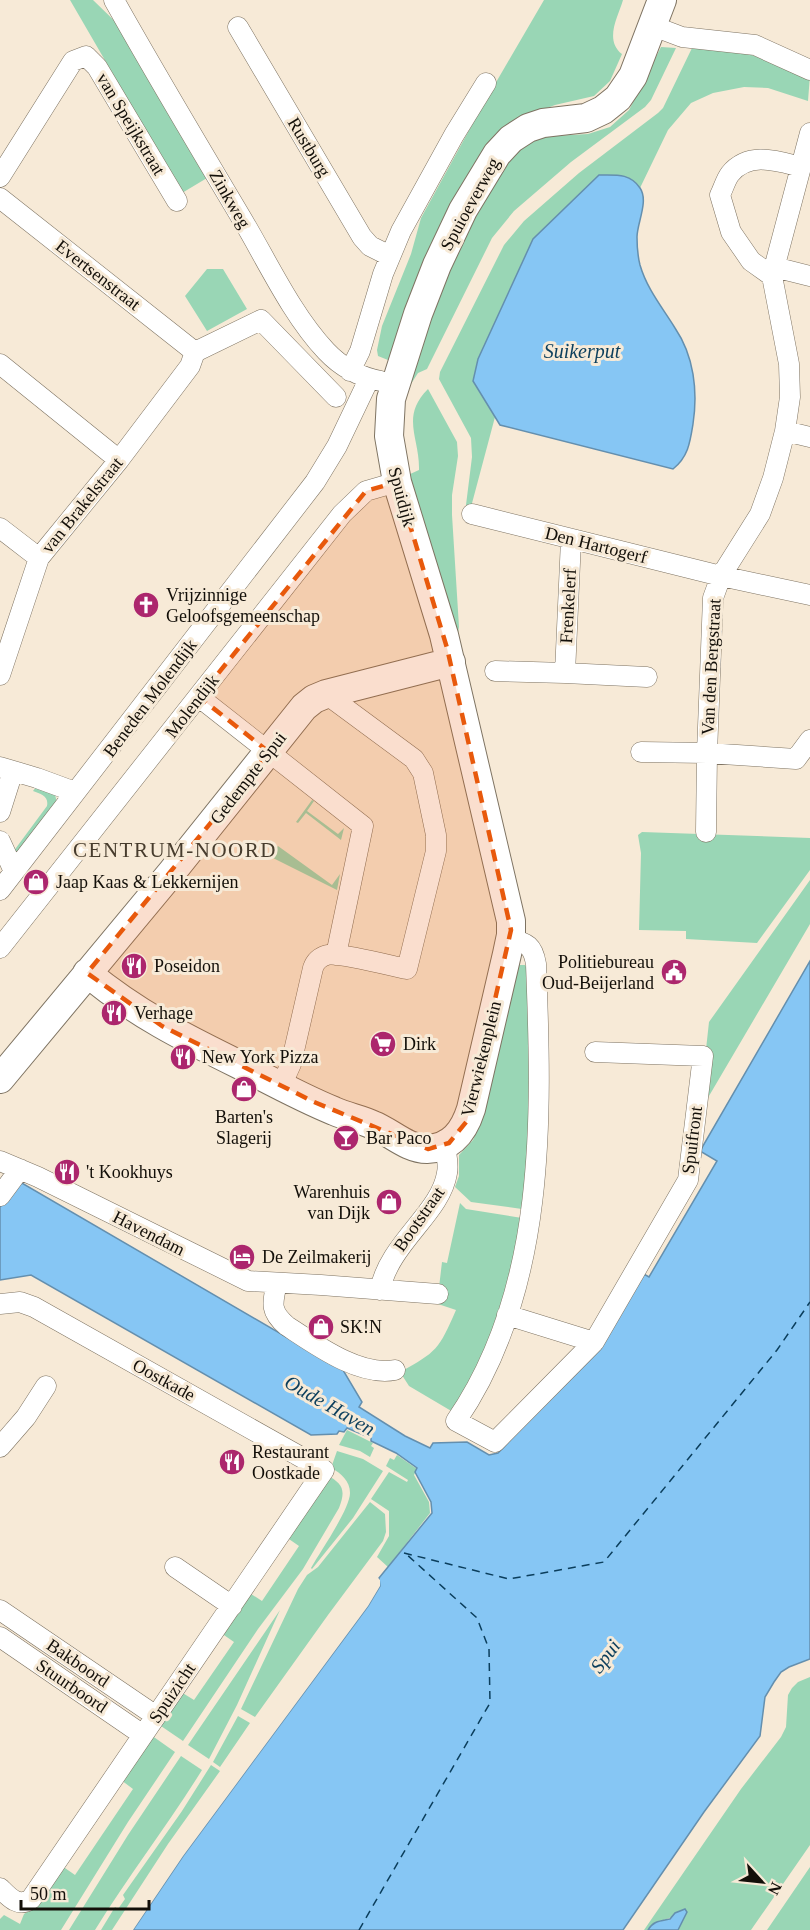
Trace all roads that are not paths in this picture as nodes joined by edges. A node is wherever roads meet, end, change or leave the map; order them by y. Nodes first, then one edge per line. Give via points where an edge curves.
1 (100, 0) edge
2 (118, 8) edge
3 (657, 13) edge
4 (238, 27) dead end
5 (810, 70) edge
6 (486, 83) dead end
7 (810, 133) edge
8 (801, 167) junction
9 (0, 177) edge
10 (0, 198) edge
11 (177, 201) dead end
12 (390, 256) junction
13 (773, 271) junction
14 (810, 276) edge
15 (195, 352) junction
16 (0, 364) edge
17 (350, 371) junction
18 (382, 381) junction
19 (336, 397) dead end
20 (785, 431) junction
21 (810, 437) edge
22 (119, 460) junction
23 (388, 484) junction
24 (472, 514) dead end
25 (0, 528) edge
26 (571, 540) junction
27 (39, 558) junction
28 (721, 576) junction
29 (810, 595) edge
30 (451, 663) junction
31 (495, 671) dead end
32 (565, 673) junction
33 (0, 675) edge
34 (647, 677) dead end
35 (326, 694) junction
36 (199, 697) junction
37 (810, 740) edge
38 (269, 752) junction
39 (641, 752) dead end
40 (707, 753) junction
41 (7, 769) edge
42 (75, 792) junction
43 (0, 812) edge
44 (706, 832) dead end
45 (0, 841) edge
46 (15, 869) junction
47 (0, 890) edge
48 (9, 944) edge
49 (507, 954) junction
50 (336, 955) junction
51 (87, 973) junction
52 (595, 1052) dead end
53 (0, 1079) edge
54 (281, 1086) junction
55 (445, 1145) junction
56 (0, 1161) edge
57 (20, 1169) junction
58 (0, 1196) edge
59 (277, 1283) junction
60 (380, 1290) junction
61 (438, 1294) dead end
62 (0, 1304) edge
63 (507, 1315) junction
64 (594, 1342) junction
65 (395, 1370) dead end
66 (46, 1386) dead end
67 (0, 1447) edge
68 (324, 1470) joint
69 (175, 1568) dead end
70 (232, 1606) junction
71 (0, 1610) edge
72 (0, 1637) edge
73 (99, 1677) junction
74 (86, 1696) junction
75 (156, 1716) junction
76 (143, 1735) junction
77 (6, 1894) edge

1 - 2 street, Zinkweg via 108,9
2 - 17 street, Zinkweg via 295,308 327,353
3 - 5 street via 682,37 755,45
3 - 18 street, Spuioeverweg via 628,84 612,104 586,118 536,125 511,139 497,154 467,202 418,314
4 - 12 street, Rustburg via 362,237
6 - 12 street via 419,195
7 - 8 street, Van den Bergstraat
8 - 13 street, Van den Bergstraat
8 - 13 street via 766,158 745,162 730,174 720,195 731,232 751,261
9 - 11 street, van Speijkstraat via 73,61 86,56 97,67
10 - 15 street, Evertsenstraat
12 - 17 street
13 - 14 street
13 - 20 street, Van den Bergstraat via 789,364
15 - 19 street via 261,320
15 - 22 street, van Brakelstraat via 190,366
16 - 22 street
17 - 18 street
18 - 23 street, Spuidijk via 391,456
18 - 42 street, Beneden Molendijk via 315,482
20 - 21 street
20 - 28 street, Van den Bergstraat via 760,514
22 - 27 street, van Brakelstraat
23 - 30 street, Spuidijk
23 - 36 street, Molendijk via 366,491 342,514
24 - 26 street, Den Hartogerf
25 - 27 street
26 - 28 street, Den Hartogerf
26 - 32 street, Frenkelerf
27 - 33 street, van Brakelstraat
28 - 29 street, Den Hartogerf
28 - 40 street, Van den Bergstraat via 713,598
30 - 35 street, Gedempte Spui
30 - 49 street, Spuidijk via 508,904 511,921
31 - 32 street
32 - 34 street
35 - 38 street, Gedempte Spui via 304,707
35 - 50 street via 417,762 423,773 436,840 407,969
36 - 38 street
36 - 48 street, Molendijk via 21,914
37 - 40 street via 796,759
38 - 50 street via 363,825
38 - 51 street, Gedempte Spui
39 - 40 street, Van den Bergstraat
40 - 44 street, Van den Bergstraat
41 - 42 street
41 - 43 street
42 - 46 street, Beneden Molendijk
45 - 46 street
46 - 47 street, Beneden Molendijk
49 - 55 street, Vierwiekenplein via 469,1115 460,1132
49 - 63 street, Spuifront via 528,944 535,957 540,1086 538,1139 524,1251
50 - 54 street via 325,956 314,965 291,1064
51 - 53 street, Gedempte Spui
51 - 54 street via 141,1014
52 - 64 street, Spuifront via 703,1056 688,1180
54 - 55 street via 375,1125 412,1146 428,1149
55 - 60 street, Bootstraat via 448,1167 443,1186 396,1252
56 - 57 street, Havendam
57 - 58 street
57 - 59 street, Havendam via 242,1279
59 - 60 street, Havendam
59 - 65 street via 274,1311 287,1326 355,1365 378,1371
60 - 61 street
62 - 68 street, Oostkade via 20,1302 34,1307
63 - 64 street
63 - 64 street, Spuifront via 491,1358 456,1421 495,1442
66 - 67 street
68 - 70 street, Spuizicht
69 - 70 street
70 - 75 street, Spuizicht
71 - 73 street, Bakboord
72 - 74 street, Stuurboord
73 - 74 street
73 - 75 street, Bakboord
74 - 76 street, Stuurboord
75 - 76 street, Spuizicht
76 - 77 street, Spuizicht via 31,1899 21,1903

